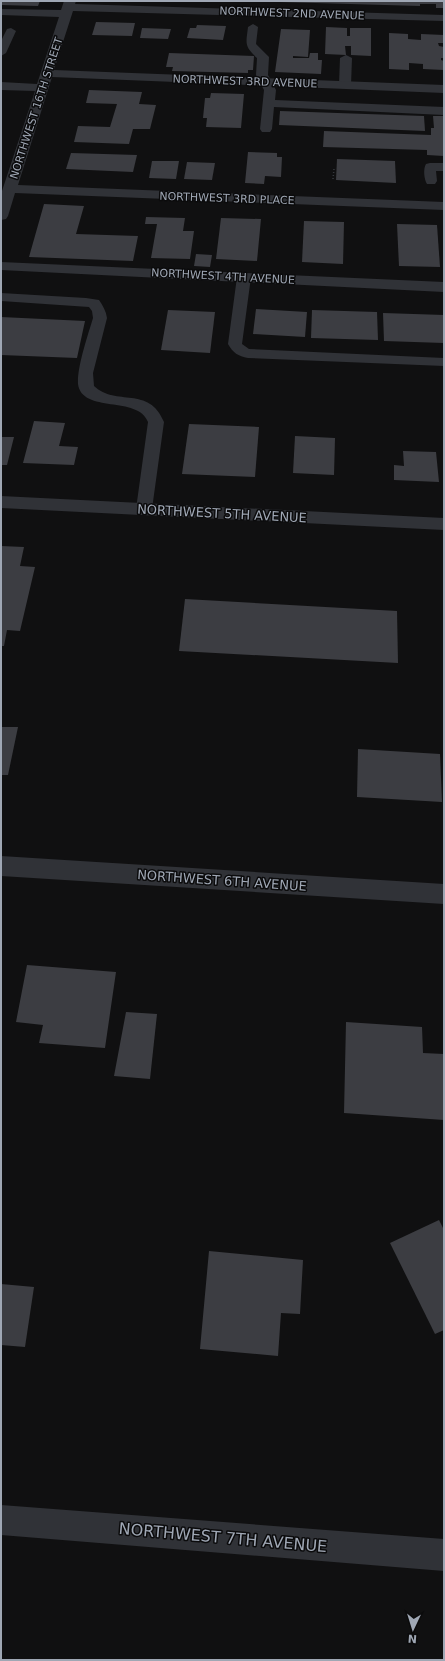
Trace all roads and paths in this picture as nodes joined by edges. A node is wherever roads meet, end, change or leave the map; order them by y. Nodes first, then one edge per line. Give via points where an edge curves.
1 (68, 7) edge
2 (1, 12) edge
3 (444, 18) edge
4 (253, 27) dead end
5 (10, 31) dead end
6 (1, 54) edge
7 (346, 58) dead end
8 (47, 73) junction
9 (266, 82) junction
10 (345, 85) junction
11 (1, 86) edge
12 (42, 88) junction
13 (444, 89) edge
14 (268, 103) junction
15 (444, 111) edge
16 (266, 129) dead end
17 (444, 167) edge
18 (336, 169) dead end
19 (333, 179) dead end
20 (431, 181) dead end
21 (10, 189) junction
22 (444, 206) edge
23 (1, 216) edge
24 (1, 266) edge
25 (244, 277) junction
26 (444, 287) edge
27 (1, 297) edge
28 (444, 362) edge
29 (1, 502) edge
30 (144, 509) junction
31 (444, 524) edge
32 (1, 866) edge
33 (444, 894) edge
34 (1, 1520) edge
35 (444, 1555) edge

1 - 2 street, NORTHWEST 2ND AVENUE
1 - 3 street, NORTHWEST 2ND AVENUE
1 - 8 street, NORTHWEST 16TH STREET
4 - 9 lane via 252,44 255,51 264,58 262,74
5 - 6 lane
7 - 10 lane
8 - 9 street, NORTHWEST 3RD AVENUE
8 - 12 street, NORTHWEST 16TH STREET
9 - 10 street, NORTHWEST 3RD AVENUE
9 - 14 lane via 270,90
10 - 13 street, NORTHWEST 3RD AVENUE
11 - 12 street
12 - 21 street, NORTHWEST 16TH STREET
14 - 15 lane
14 - 16 lane
17 - 20 lane via 430,166
18 - 19 path
21 - 22 street, NORTHWEST 3RD PLACE
21 - 23 street, NORTHWEST 16TH STREET
24 - 25 street, NORTHWEST 4TH AVENUE
25 - 26 street, NORTHWEST 4TH AVENUE
25 - 28 lane via 235,344 242,352
27 - 30 lane via 94,303 100,318 86,373 88,389 97,396 149,407 155,415
29 - 30 street, NORTHWEST 5TH AVENUE
30 - 31 street, NORTHWEST 5TH AVENUE
32 - 33 street, NORTHWEST 6TH AVENUE
34 - 35 street, NORTHWEST 7TH AVENUE

